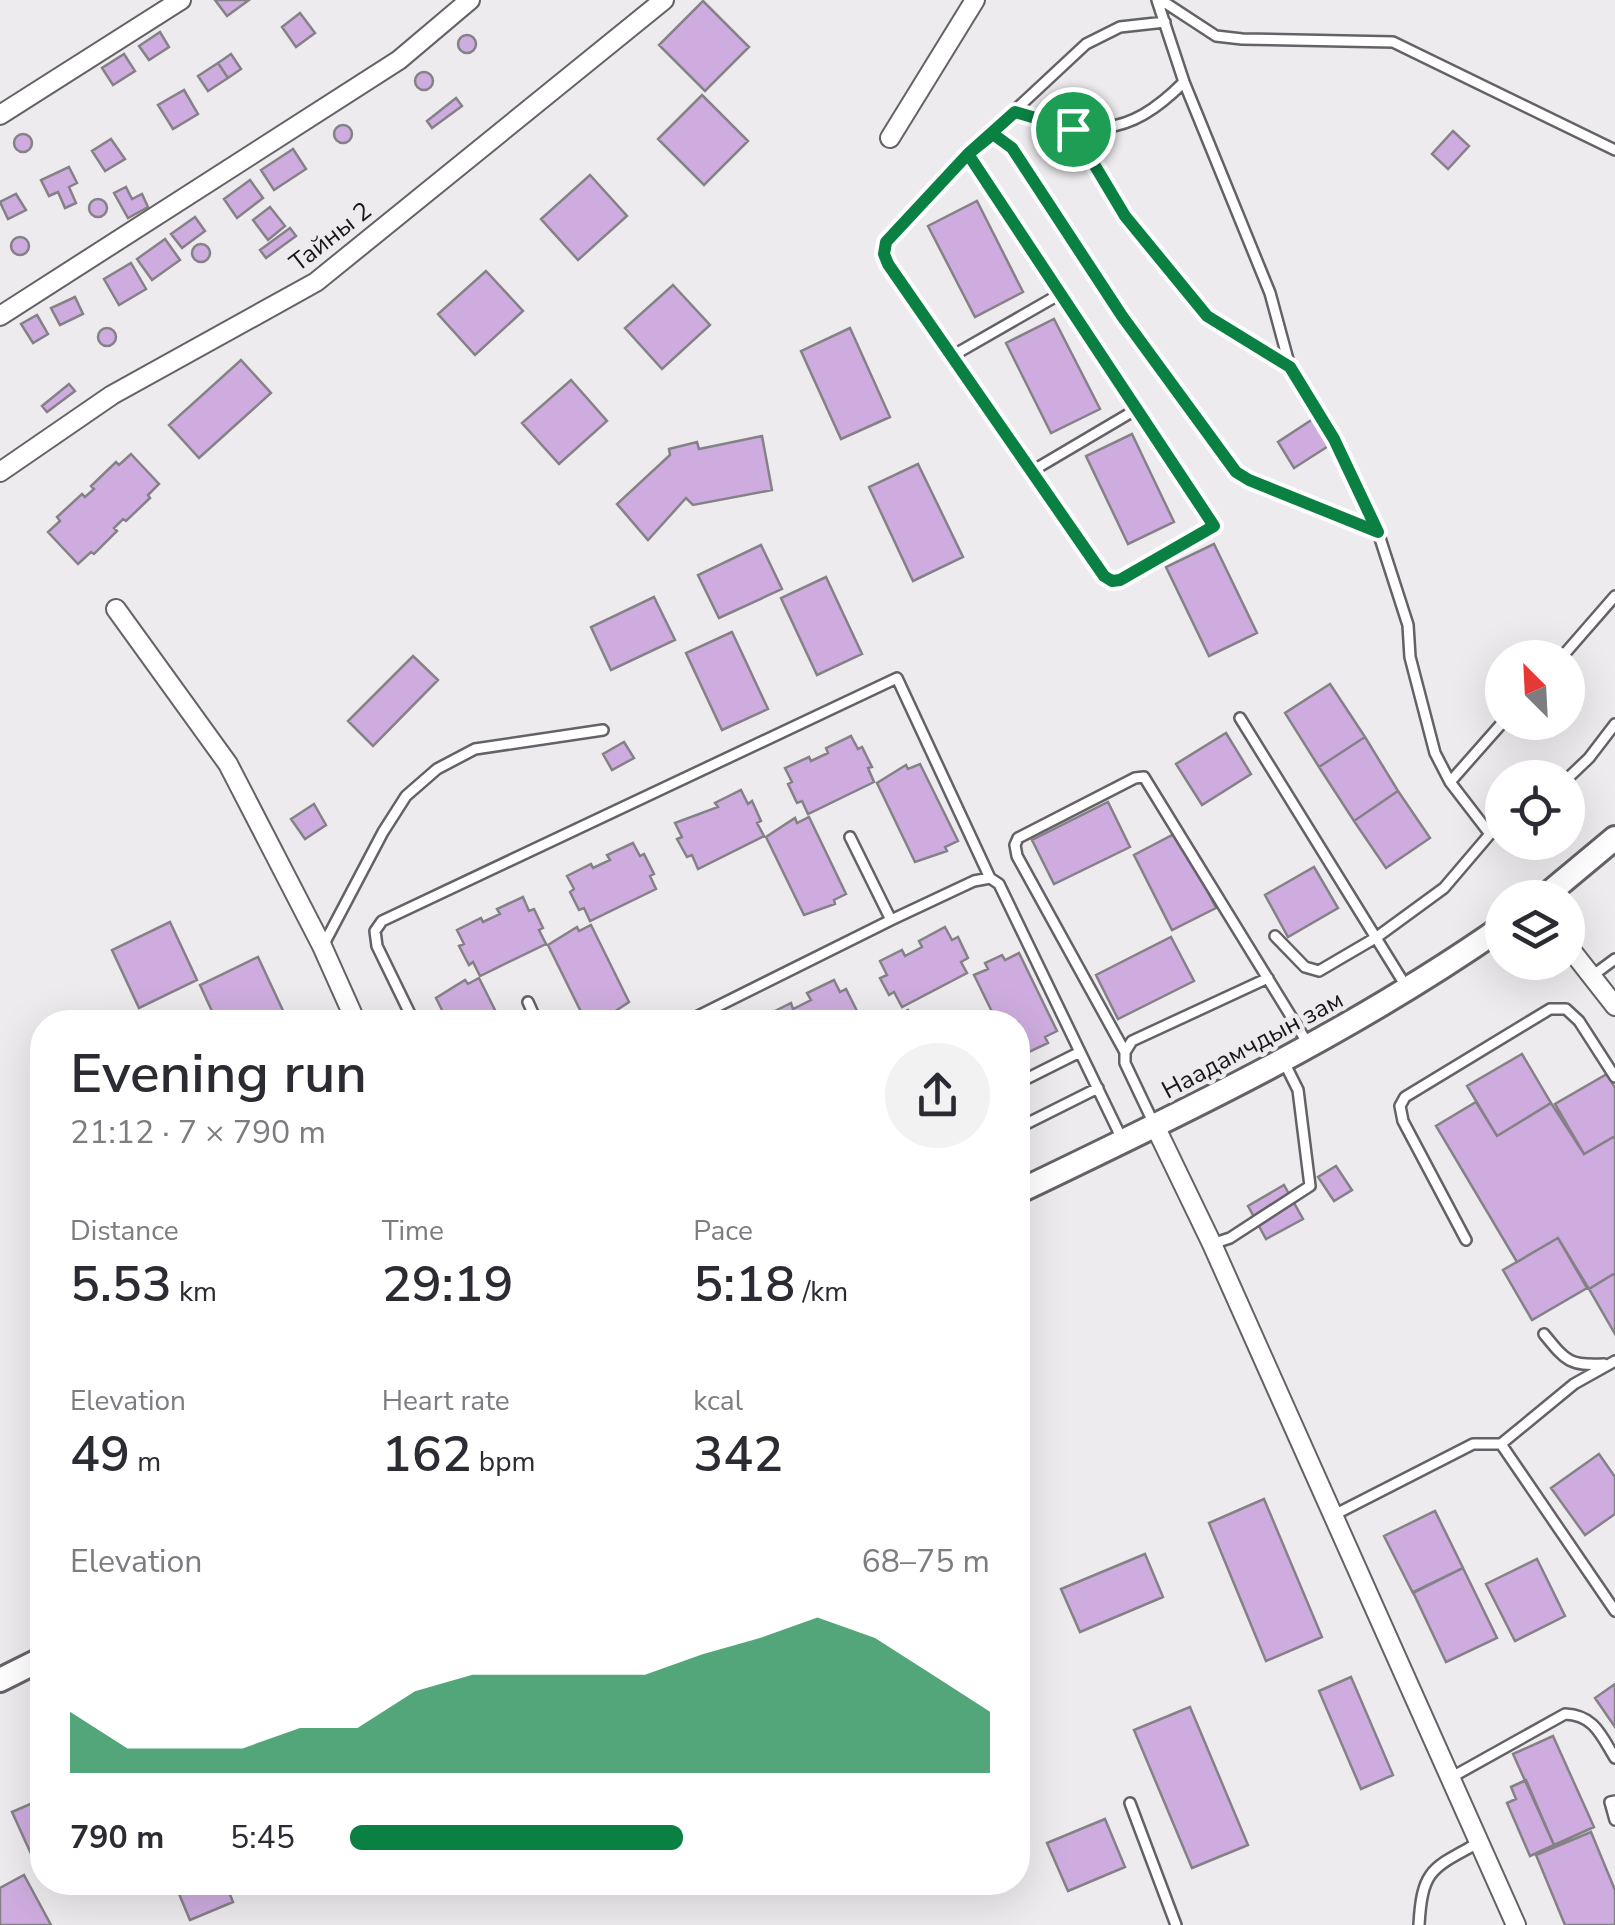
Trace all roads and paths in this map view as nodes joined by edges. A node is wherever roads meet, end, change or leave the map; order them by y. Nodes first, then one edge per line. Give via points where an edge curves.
1 (181, 0) edge
2 (470, 0) edge
3 (664, 0) edge
4 (975, 0) edge
5 (1159, 0) edge
6 (1165, 22) junction
7 (1184, 82) junction
8 (1015, 112) junction
9 (0, 114) edge
10 (1073, 129) junction
11 (993, 134) junction
12 (890, 138) dead end
13 (1615, 150) edge
14 (968, 154) junction
15 (1060, 294) junction
16 (0, 316) edge
17 (952, 356) junction
18 (1290, 367) junction
19 (1136, 409) junction
20 (1032, 471) junction
21 (0, 472) edge
22 (1378, 532) junction
23 (1615, 596) edge
24 (116, 609) dead end
25 (1576, 640) edge
26 (1240, 718) dead end
27 (1615, 724) edge
28 (603, 730) dead end
29 (1487, 740) edge
30 (1585, 763) edge
31 (1450, 782) junction
32 (1485, 828) edge
33 (850, 837) dead end
34 (1615, 838) edge
35 (1485, 840) edge
36 (990, 878) junction
37 (1565, 880) edge
38 (892, 920) junction
39 (1275, 936) dead end
40 (1377, 938) junction
41 (1485, 939) edge
42 (322, 946) junction
43 (1615, 959) edge
44 (1585, 967) edge
45 (1592, 976) junction
46 (1268, 978) junction
47 (1409, 990) junction
48 (528, 1002) dead end
49 (1615, 1006) edge
50 (351, 1010) edge
51 (408, 1010) edge
52 (532, 1010) edge
53 (710, 1010) edge
54 (1310, 1048) junction
55 (1080, 1052) junction
56 (1125, 1052) junction
57 (1284, 1062) junction
58 (1030, 1077) edge
59 (1615, 1077) edge
60 (1098, 1088) junction
61 (1030, 1122) edge
62 (1155, 1126) junction
63 (1124, 1142) junction
64 (1030, 1186) edge
65 (1466, 1240) dead end
66 (1212, 1244) junction
67 (1544, 1334) dead end
68 (1611, 1362) edge
69 (1501, 1444) junction
70 (1334, 1515) junction
71 (1615, 1611) edge
72 (30, 1665) edge
73 (0, 1680) edge
74 (1615, 1758) edge
75 (1452, 1777) junction
76 (1615, 1801) edge
77 (1130, 1803) dead end
78 (1615, 1820) edge
79 (1480, 1842) junction
80 (1176, 1925) edge
81 (1419, 1925) edge
82 (1516, 1925) edge

1 - 9 street
2 - 16 street via 399,60
3 - 21 street, Тайны 2 via 316,282 112,395
4 - 12 street
5 - 6 lane
5 - 13 lane via 1216,36 1393,42
6 - 7 lane
6 - 8 lane via 1120,27 1086,44
7 - 10 lane via 1160,106 1115,127
7 - 18 lane via 1270,293
8 - 10 lane
8 - 11 lane
10 - 18 lane via 1125,216 1207,316
11 - 14 lane
11 - 22 lane via 1012,148 1122,316 1236,472
14 - 15 lane
14 - 17 lane via 886,242 884,254
15 - 17 lane
15 - 19 lane
17 - 20 lane
18 - 22 lane
19 - 20 lane
19 - 20 lane via 1214,526 1112,581
22 - 31 lane via 1408,624 1425,722
23 - 25 lane
24 - 42 street via 228,764
26 - 40 lane
27 - 30 lane
28 - 42 lane via 476,749 437,769 406,796
29 - 31 lane
31 - 32 lane
33 - 38 lane
34 - 37 main road
35 - 40 lane via 1444,888
36 - 38 lane
36 - 51 lane via 896,678 382,921 375,930 377,946
36 - 55 lane via 999,884
38 - 53 lane
39 - 40 lane via 1314,971
40 - 47 lane
41 - 47 main road, Наадамчдын зам
42 - 50 street
43 - 45 lane
44 - 45 street
45 - 49 street
46 - 54 lane
46 - 56 lane via 1132,1041
46 - 56 lane via 1144,777 1018,838 1017,856
47 - 54 main road, Наадамчдын зам
48 - 52 lane
54 - 57 main road, Наадамчдын зам
55 - 58 lane
55 - 60 lane
56 - 62 lane
57 - 62 main road, Наадамчдын зам
57 - 66 lane via 1298,1090 1310,1186
59 - 65 lane via 1579,1021 1566,1008 1550,1009 1405,1097 1403,1121
60 - 61 lane
60 - 63 lane
62 - 63 main road, Наадамчдын зам
62 - 66 street
63 - 64 main road, Наадамчдын зам
66 - 70 street
67 - 68 lane via 1578,1366
68 - 69 lane
69 - 70 lane via 1472,1444
69 - 71 lane
70 - 75 street
72 - 73 main road
74 - 75 lane via 1592,1720 1566,1714
75 - 79 street
76 - 78 lane
77 - 80 lane
79 - 81 lane via 1436,1866 1421,1890
79 - 82 street

